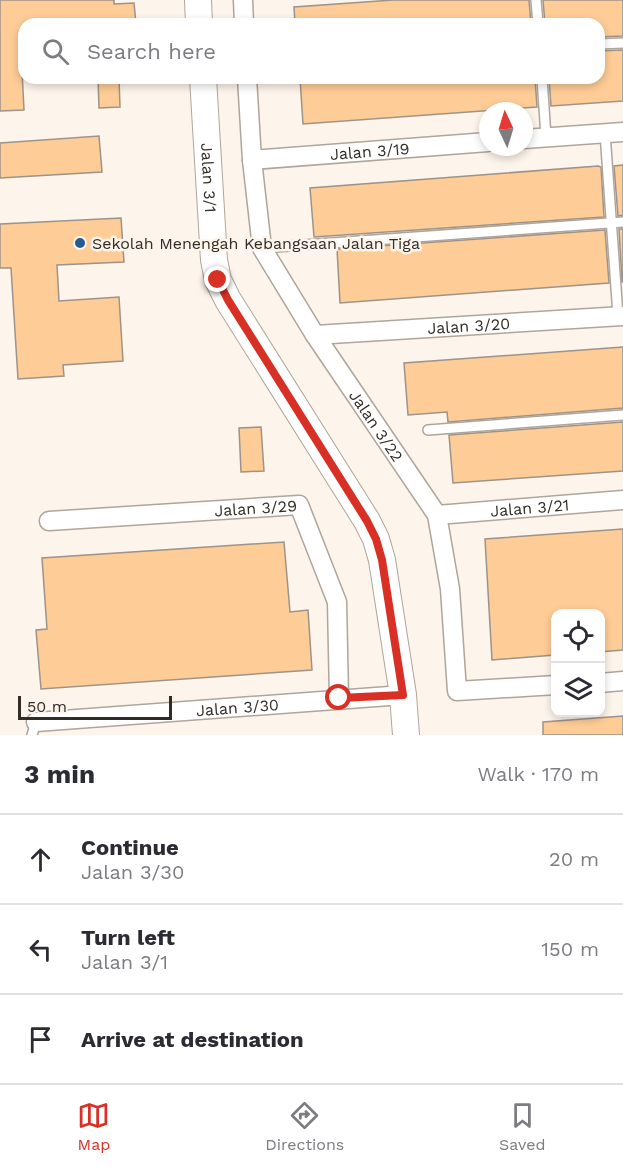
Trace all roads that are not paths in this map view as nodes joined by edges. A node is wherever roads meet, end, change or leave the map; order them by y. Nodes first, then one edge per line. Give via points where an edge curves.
1 (198, 0) edge
2 (243, 0) edge
3 (536, 0) edge
4 (199, 18) edge
5 (244, 18) edge
6 (538, 18) edge
7 (623, 43) edge
8 (605, 44) edge
9 (203, 84) edge
10 (247, 84) edge
11 (542, 84) edge
12 (614, 132) edge
13 (546, 137) junction
14 (533, 138) edge
15 (479, 143) edge
16 (252, 160) junction
17 (623, 222) edge
18 (612, 223) junction
19 (262, 249) junction
20 (621, 316) edge
21 (315, 335) junction
22 (623, 415) edge
23 (428, 430) dead end
24 (623, 500) edge
25 (437, 515) junction
26 (49, 520) dead end
27 (623, 681) edge
28 (605, 683) edge
29 (551, 685) edge
30 (403, 695) junction
31 (339, 698) junction
32 (34, 729) edge
33 (406, 735) edge

1 - 4 street
2 - 5 street
3 - 6 lane
7 - 8 lane
9 - 30 street, Jalan 3/1 via 218,280 376,539
10 - 16 street, Jalan 3/22
11 - 13 lane
12 - 13 street
12 - 18 lane
13 - 14 street
15 - 16 street, Jalan 3/19
16 - 19 street, Jalan 3/22
17 - 18 lane
18 - 19 lane
18 - 20 lane
19 - 21 street, Jalan 3/22
20 - 21 street, Jalan 3/20
21 - 25 street, Jalan 3/22
22 - 23 lane
24 - 25 street, Jalan 3/21
25 - 29 street, Jalan 3/22 via 450,588 458,691
26 - 31 street, Jalan 3/29 via 299,506 337,602
27 - 28 street
30 - 31 street, Jalan 3/30
30 - 33 street, Jalan 3/1
31 - 32 street, Jalan 3/30

